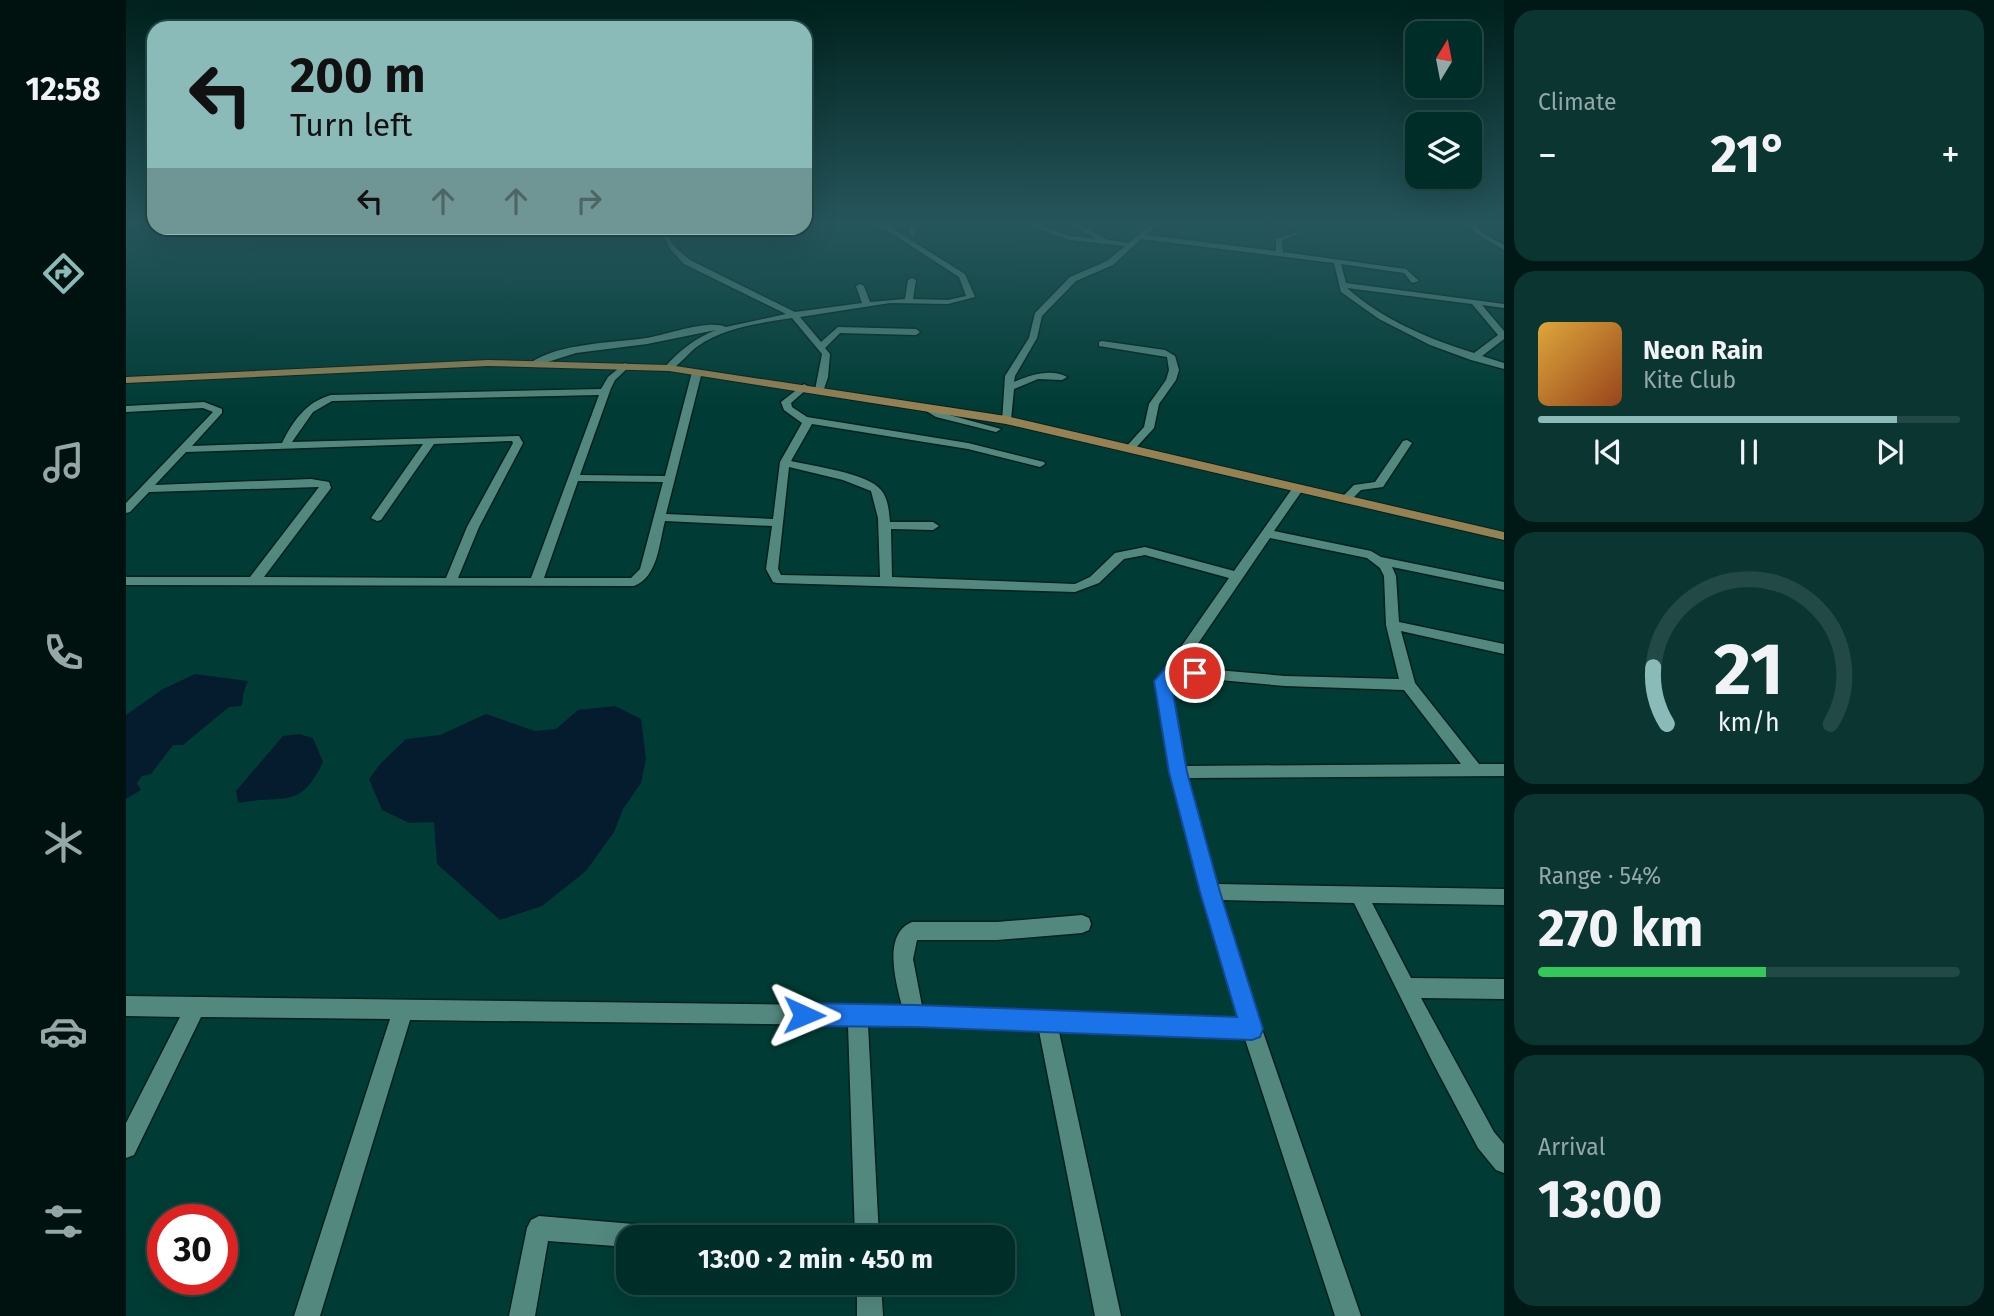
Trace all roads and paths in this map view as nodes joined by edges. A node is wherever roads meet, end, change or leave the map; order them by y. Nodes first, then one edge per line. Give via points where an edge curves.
1 (730, 283) edge
2 (911, 283) edge
3 (965, 283) edge
4 (1069, 283) edge
5 (1342, 285) joint
6 (860, 286) dead end
7 (909, 300) junction
8 (1475, 303) junction
9 (867, 304) junction
10 (1504, 306) edge
11 (794, 315) junction
12 (729, 327) junction
13 (916, 332) dead end
14 (1503, 336) edge
15 (1102, 344) dead end
16 (822, 346) junction
17 (1474, 358) junction
18 (535, 363) junction
19 (625, 366) junction
20 (1504, 366) edge
21 (670, 368) junction
22 (697, 372) junction
23 (1062, 377) dead end
24 (126, 380) edge
25 (804, 387) junction
26 (1009, 387) junction
27 (820, 390) junction
28 (606, 392) junction
29 (126, 409) edge
30 (806, 420) junction
31 (1001, 424) junction
32 (431, 440) junction
33 (1406, 443) dead end
34 (286, 444) junction
35 (182, 449) junction
36 (1129, 449) junction
37 (785, 463) junction
38 (1040, 464) dead end
39 (575, 478) junction
40 (670, 479) junction
41 (1297, 488) junction
42 (146, 489) junction
43 (1346, 499) junction
44 (126, 510) edge
45 (660, 517) junction
46 (377, 519) dead end
47 (778, 523) junction
48 (884, 525) junction
49 (933, 526) dead end
50 (1265, 533) junction
51 (1504, 536) edge
52 (1377, 560) junction
53 (1237, 576) junction
54 (126, 581) edge
55 (886, 581) junction
56 (254, 582) junction
57 (450, 582) junction
58 (536, 582) junction
59 (1504, 586) edge
60 (1393, 625) junction
61 (1504, 649) edge
62 (1172, 671) junction
63 (1408, 685) junction
64 (1474, 769) junction
65 (1504, 770) edge
66 (1178, 772) junction
67 (1210, 892) junction
68 (1359, 895) junction
69 (1504, 897) edge
70 (1082, 924) dead end
71 (1406, 988) junction
72 (1504, 989) edge
73 (126, 1006) edge
74 (195, 1007) junction
75 (403, 1009) junction
76 (858, 1016) junction
77 (915, 1016) junction
78 (1047, 1021) junction
79 (1252, 1029) junction
80 (126, 1147) edge
81 (1504, 1162) edge
82 (867, 1225) edge
83 (616, 1235) edge
84 (869, 1295) edge
85 (307, 1316) edge
86 (522, 1316) edge
87 (870, 1316) edge
88 (1108, 1316) edge
89 (1348, 1316) edge

1 - 11 street
2 - 7 street
3 - 7 street via 971,297 948,302
4 - 26 street via 1038,315 1033,338 1010,376
5 - 8 street
5 - 17 street via 1349,296 1400,327
6 - 9 street
7 - 9 street
8 - 10 street
8 - 14 street
9 - 11 street
11 - 12 street
11 - 16 street
12 - 18 street via 596,345
12 - 21 street via 689,346
13 - 16 street via 838,330
14 - 17 street
15 - 36 street via 1165,353 1174,365 1171,380 1154,404 1149,428
16 - 27 street via 826,357
17 - 20 street
18 - 19 main road
18 - 24 main road
19 - 21 main road
19 - 28 street via 611,379
21 - 22 main road
22 - 25 main road
22 - 40 street
23 - 26 street via 1037,376
25 - 27 main road
25 - 30 street via 786,405
26 - 31 street
27 - 31 main road
28 - 34 street via 331,398 315,405
28 - 39 street
29 - 35 street via 216,408 215,416
30 - 37 street
30 - 38 street via 968,446
31 - 36 main road
32 - 34 street
32 - 46 street
32 - 57 street via 518,440
33 - 43 street via 1378,485 1358,486
34 - 35 street
35 - 42 street
36 - 41 main road
37 - 47 street
37 - 48 street via 864,482 877,490
39 - 40 street
39 - 58 street
40 - 45 street
41 - 43 main road
41 - 50 street
42 - 44 street
42 - 56 street via 325,484
43 - 51 main road
45 - 47 street
45 - 58 street via 646,571 634,582
47 - 55 street via 772,569 777,579
48 - 49 street
48 - 55 street
50 - 52 street
50 - 53 street
52 - 59 street
52 - 60 street via 1390,576
53 - 55 street via 1135,551 1117,555 1088,586 1075,588
53 - 62 street
54 - 56 street
56 - 57 street
57 - 58 street
60 - 61 street
60 - 63 street
62 - 63 street
62 - 66 street via 1163,681
63 - 64 street
64 - 65 street
64 - 66 street
66 - 67 street
67 - 68 street
67 - 79 street
68 - 69 street
68 - 71 street
70 - 77 street via 912,931 903,947
71 - 72 street
71 - 81 street via 1486,1140
73 - 74 street
74 - 75 street
74 - 80 street
75 - 76 street
75 - 85 street
76 - 77 street
76 - 82 street
77 - 78 street
78 - 79 street
78 - 88 street
79 - 89 street
83 - 86 street via 539,1228
84 - 87 street

